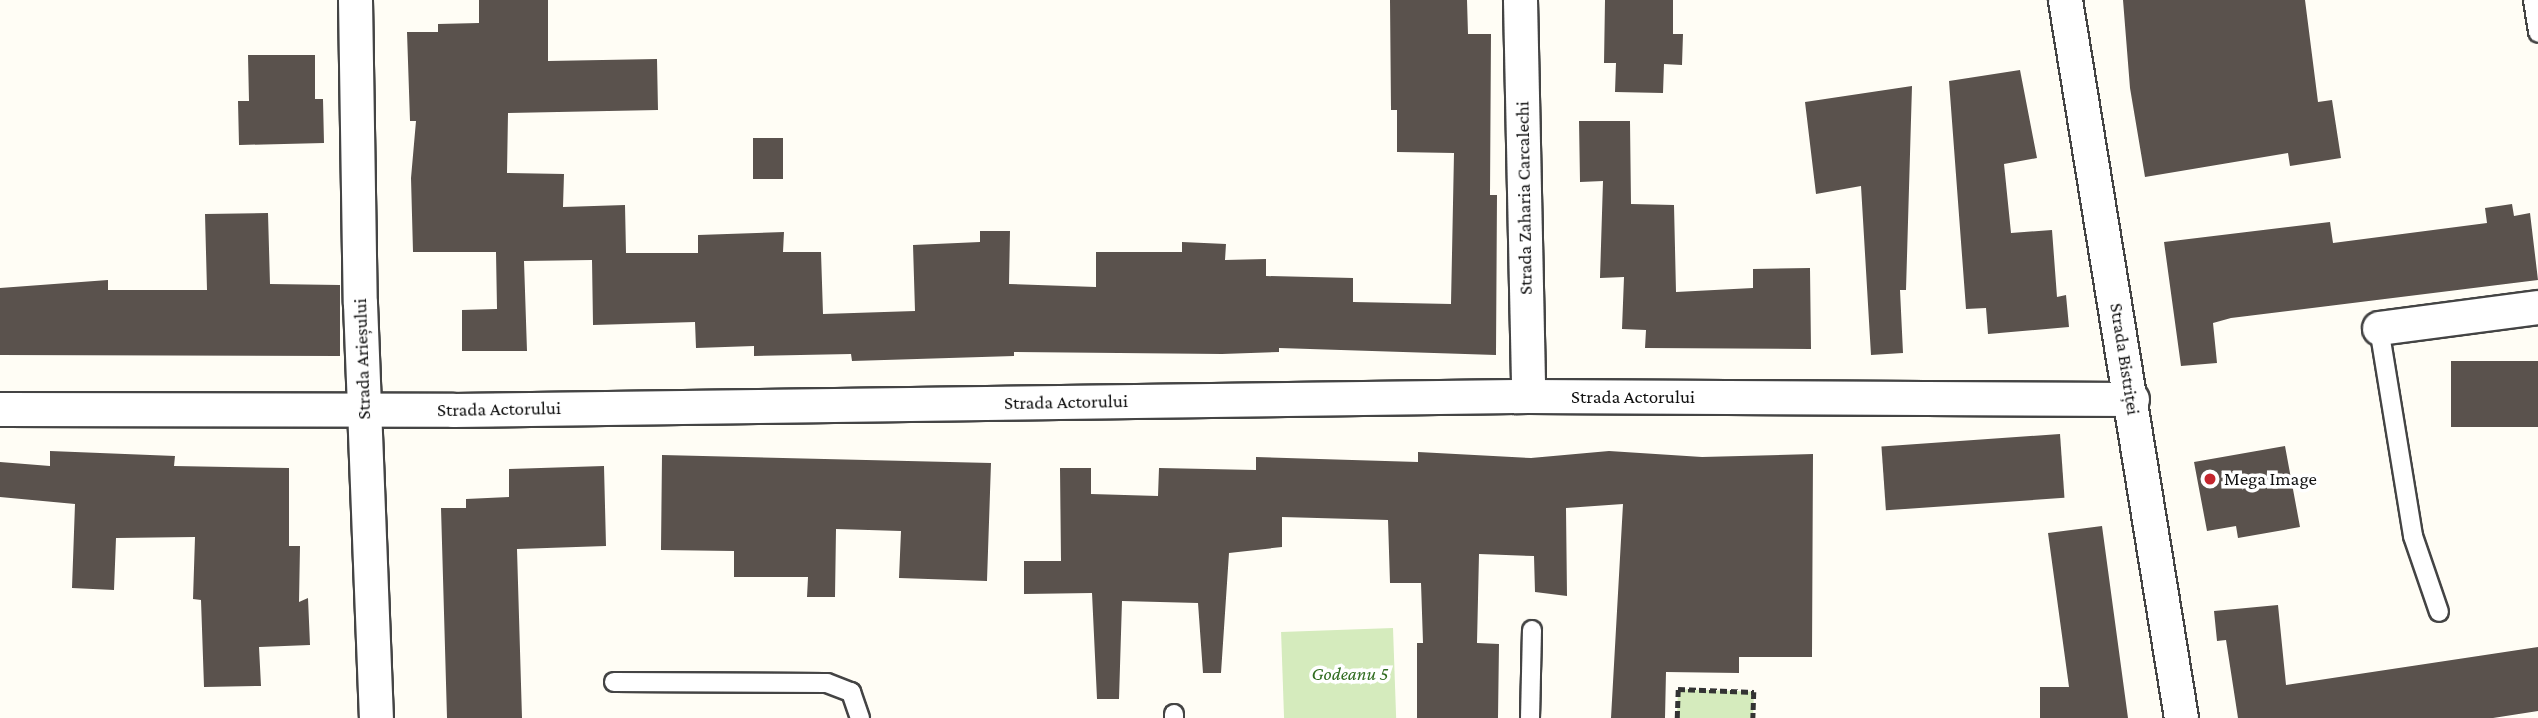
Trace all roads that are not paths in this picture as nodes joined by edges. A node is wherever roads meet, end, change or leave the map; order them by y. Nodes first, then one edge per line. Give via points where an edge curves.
1 (355, 0) edge
2 (1520, 0) edge
3 (2065, 0) edge
4 (2533, 0) edge
5 (2538, 33) edge
6 (2538, 307) edge
7 (2379, 328) joint
8 (1528, 396) junction
9 (2132, 399) junction
10 (0, 409) edge
11 (364, 410) junction
12 (2439, 612) dead end
13 (1532, 630) dead end
14 (614, 682) dead end
15 (376, 718) edge
16 (860, 718) edge
17 (1531, 718) edge
18 (2181, 718) edge

1 - 11 street, Strada Arieșului
2 - 8 street, Strada Zaharia Carcalechi
3 - 9 street, Strada Bistriței
4 - 5 lane
6 - 7 street
7 - 12 lane via 2413,536
8 - 9 street, Strada Actorului
8 - 11 street, Strada Actorului
9 - 18 street, Strada Bistriței
10 - 11 street, Strada Actorului
11 - 15 street, Strada Arieșului
13 - 17 lane
14 - 16 lane via 827,683 851,692

